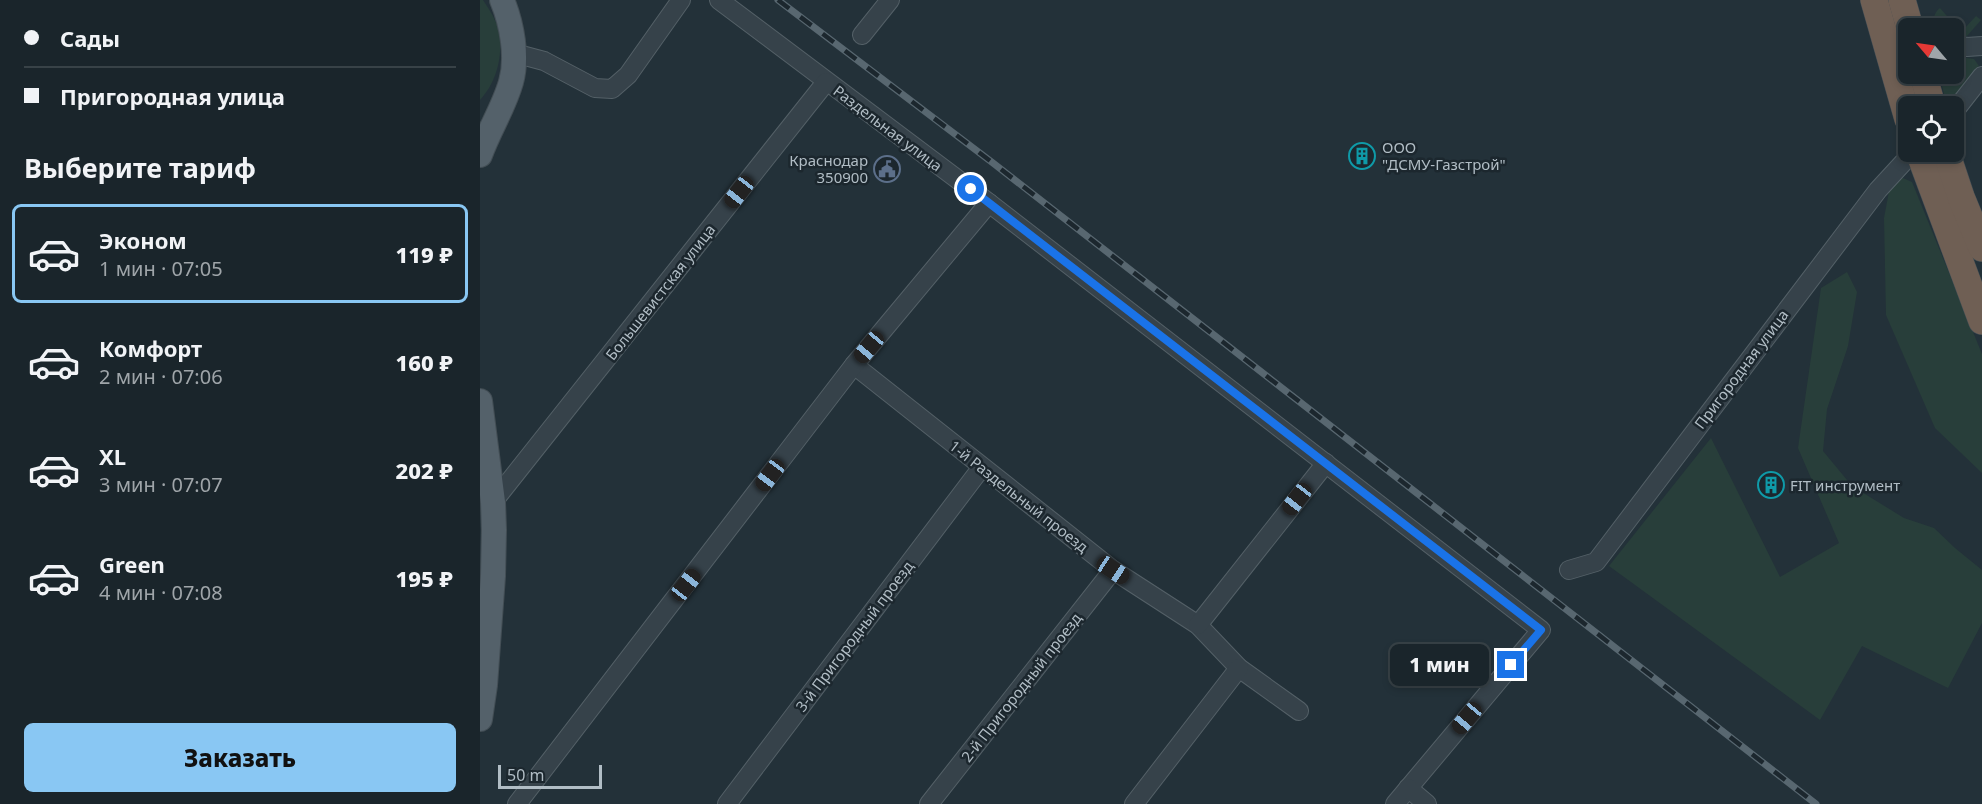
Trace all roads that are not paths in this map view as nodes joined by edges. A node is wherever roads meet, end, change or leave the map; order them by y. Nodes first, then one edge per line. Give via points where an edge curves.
1 (502, 0) edge
2 (681, 0) edge
3 (719, 0) edge
4 (890, 0) edge
5 (1874, 0) edge
6 (862, 35) dead end
7 (1964, 45) edge
8 (1982, 46) edge
9 (514, 53) junction
10 (1982, 76) edge
11 (826, 82) junction
12 (507, 92) junction
13 (1982, 94) edge
14 (1901, 96) edge
15 (1964, 99) edge
16 (1964, 116) edge
17 (480, 117) edge
18 (480, 155) edge
19 (1912, 162) edge
20 (1925, 162) edge
21 (1929, 162) edge
22 (989, 203) junction
23 (1982, 248) edge
24 (1982, 321) edge
25 (854, 365) junction
26 (480, 401) edge
27 (1326, 463) junction
28 (982, 467) junction
29 (493, 502) junction
30 (1113, 570) junction
31 (1569, 570) dead end
32 (1198, 625) junction
33 (1239, 668) junction
34 (1299, 711) dead end
35 (480, 719) edge
36 (1408, 788) junction
37 (517, 804) edge
38 (727, 804) edge
39 (929, 804) edge
40 (1134, 804) edge
41 (1395, 804) edge
42 (1427, 804) edge

1 - 9 main road
2 - 9 street via 628,75 612,89 595,88 544,62
3 - 11 street, Раздельная улица
4 - 6 street
5 - 14 highway
7 - 8 street
9 - 12 main road
10 - 15 street
11 - 22 street, Раздельная улица
11 - 29 street, Большевистская улица
12 - 17 main road
12 - 18 main road
13 - 16 street
19 - 31 street, Пригородная улица via 1878,190 1596,562
20 - 24 highway
21 - 23 highway via 1961,197
22 - 25 street
22 - 27 street, Раздельная улица
25 - 28 street, 1-й Раздельный проезд
25 - 37 street
26 - 29 main road
27 - 32 street
27 - 36 street, Раздельная улица via 1541,630
28 - 30 street, 1-й Раздельный проезд
28 - 38 street, 3-й Пригородный проезд
29 - 35 main road via 493,576
30 - 32 street, 1-й Раздельный проезд
30 - 39 street, 2-й Пригородный проезд
32 - 33 street, 1-й Раздельный проезд
33 - 34 street, 1-й Раздельный проезд
33 - 40 street
36 - 41 street
36 - 42 street

